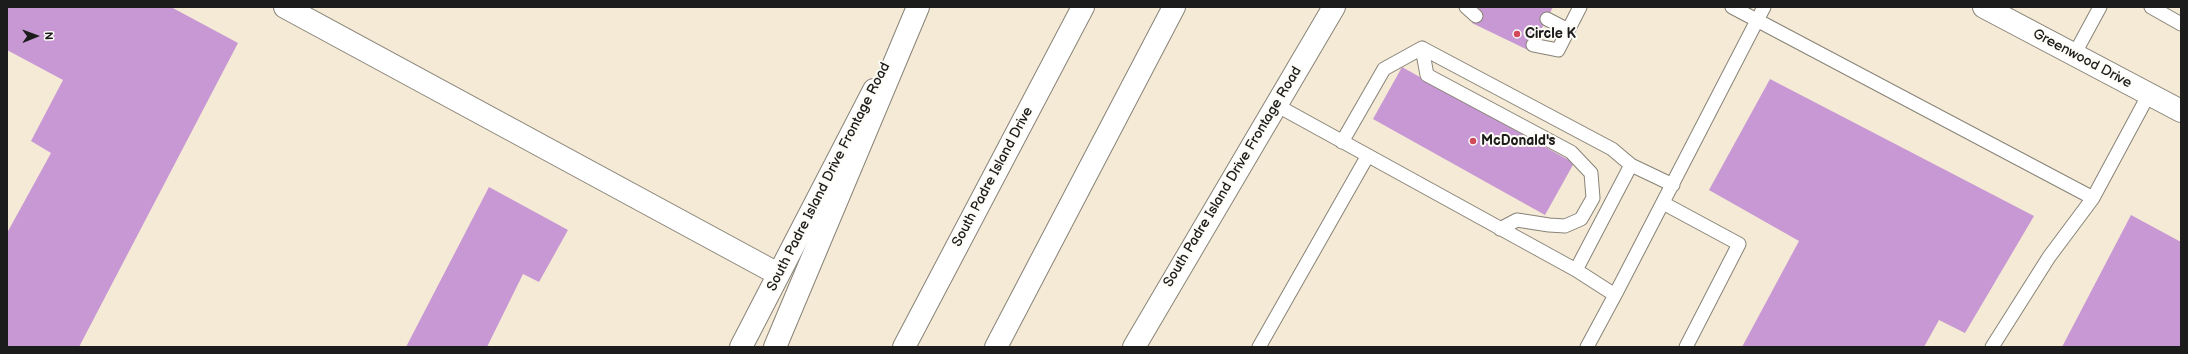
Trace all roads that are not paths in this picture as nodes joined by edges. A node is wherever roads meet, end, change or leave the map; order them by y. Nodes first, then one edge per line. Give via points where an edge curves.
1 (285, 7) edge
2 (917, 7) edge
3 (1083, 7) edge
4 (1174, 7) edge
5 (1334, 7) edge
6 (1580, 7) edge
7 (1732, 7) edge
8 (1764, 7) edge
9 (2100, 7) edge
10 (2151, 7) edge
11 (1998, 10) edge
12 (1547, 19) dead end
13 (1758, 21) junction
14 (2181, 24) edge
15 (1568, 30) junction
16 (1533, 45) dead end
17 (1422, 48) junction
18 (2074, 55) junction
19 (2149, 94) junction
20 (1276, 105) junction
21 (2181, 111) edge
22 (1342, 142) junction
23 (1367, 157) junction
24 (1630, 165) junction
25 (1673, 185) junction
26 (2093, 198) junction
27 (1663, 203) junction
28 (1500, 229) junction
29 (1576, 270) junction
30 (778, 274) junction
31 (1615, 295) junction
32 (741, 347) edge
33 (775, 347) edge
34 (904, 347) edge
35 (996, 347) edge
36 (1134, 347) edge
37 (1259, 347) edge
38 (1587, 347) edge
39 (1686, 347) edge
40 (1992, 347) edge

1 - 30 main road
2 - 30 main road, South Padre Island Drive Frontage Road
2 - 33 main road
3 - 34 main road, South Padre Island Drive
4 - 35 main road
5 - 20 main road, South Padre Island Drive Frontage Road
6 - 15 lane
7 - 13 lane
8 - 13 lane
9 - 18 lane
10 - 14 lane
11 - 18 main road, Greenwood Drive
12 - 15 lane
13 - 25 lane
13 - 26 lane
15 - 16 lane via 1558,50
17 - 22 lane via 1384,69
17 - 24 lane via 1612,149
17 - 28 lane via 1427,75 1571,152 1592,173 1593,198 1581,219 1565,226 1517,220
18 - 19 main road, Greenwood Drive
19 - 21 main road, Greenwood Drive
19 - 26 lane
20 - 22 lane
20 - 36 main road, South Padre Island Drive Frontage Road
22 - 23 lane
23 - 28 lane
23 - 37 lane
24 - 25 lane
24 - 29 lane
25 - 27 lane
26 - 40 lane via 2049,257
27 - 31 lane
27 - 39 lane via 1739,244
28 - 29 lane
29 - 31 lane
30 - 32 main road, South Padre Island Drive Frontage Road
31 - 38 lane

